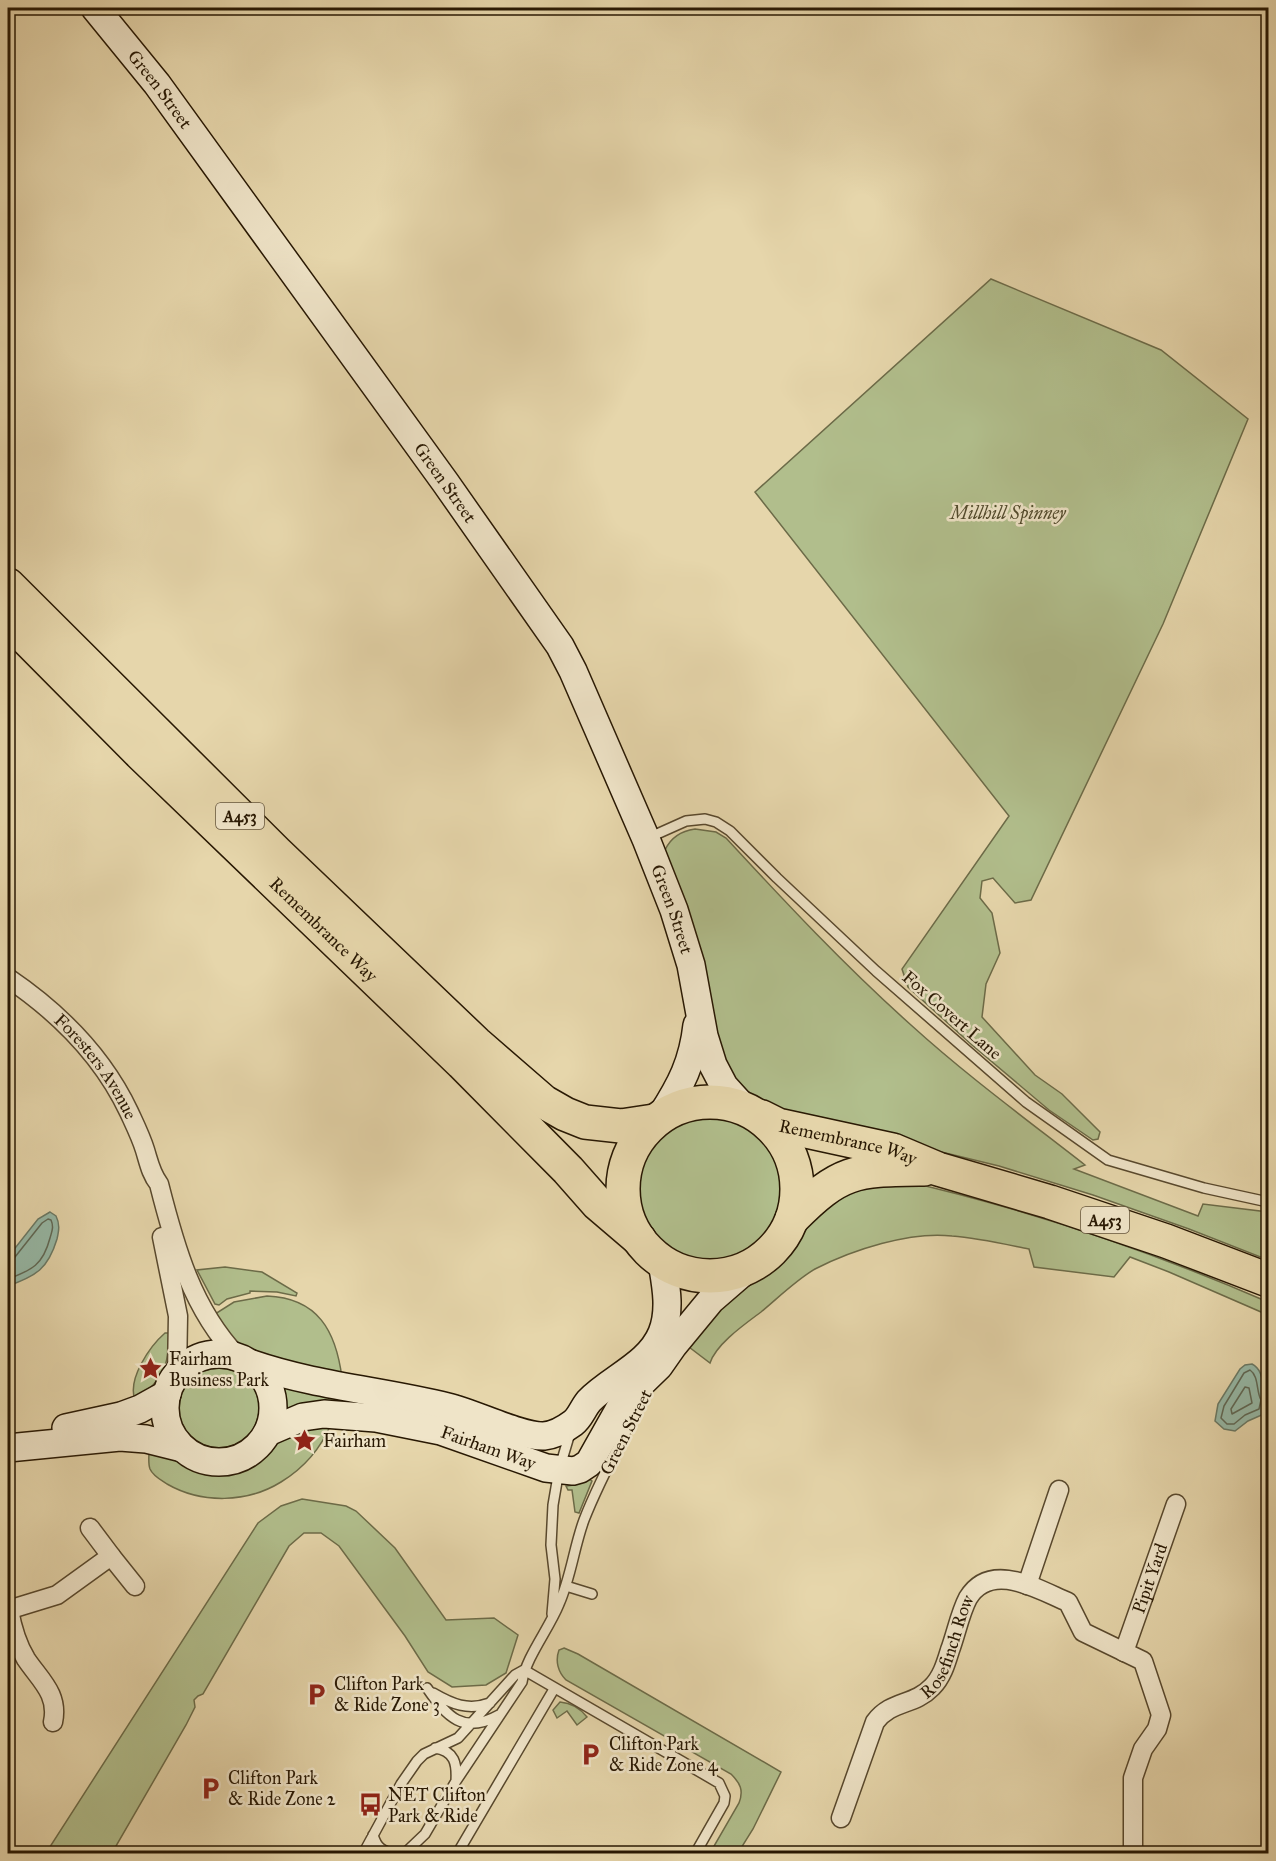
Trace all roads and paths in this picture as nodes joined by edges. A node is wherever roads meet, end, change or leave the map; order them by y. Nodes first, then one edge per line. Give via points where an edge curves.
1 (95, 8) edge
2 (8, 585) edge
3 (8, 620) edge
4 (646, 838) junction
5 (8, 978) edge
6 (699, 1009) junction
7 (751, 1112) junction
8 (658, 1119) junction
9 (938, 1169) junction
10 (153, 1176) junction
11 (1269, 1202) edge
12 (792, 1219) junction
13 (650, 1250) junction
14 (748, 1268) junction
15 (1269, 1280) edge
16 (245, 1360) junction
17 (660, 1366) junction
18 (172, 1384) junction
19 (575, 1422) junction
20 (268, 1432) junction
21 (8, 1446) edge
22 (182, 1448) junction
23 (559, 1470) junction
24 (1059, 1490) dead end
25 (1176, 1504) dead end
26 (90, 1528) dead end
27 (111, 1556) junction
28 (1027, 1585) junction
29 (135, 1586) dead end
30 (566, 1586) junction
31 (592, 1594) dead end
32 (8, 1610) edge
33 (551, 1623) junction
34 (1125, 1652) junction
35 (524, 1670) junction
36 (554, 1689) junction
37 (492, 1702) junction
38 (501, 1714) junction
39 (53, 1722) dead end
40 (473, 1724) junction
41 (435, 1748) junction
42 (456, 1781) junction
43 (841, 1818) dead end
44 (373, 1834) junction
45 (401, 1853) edge
46 (363, 1854) edge
47 (457, 1854) edge
48 (695, 1854) edge
49 (1133, 1854) edge

1 - 4 street, Green Street via 171,103 560,646
2 - 8 highway, Remembrance Way / A453 via 276,852 476,1043 544,1102 585,1122 621,1126
3 - 13 highway, Remembrance Way / A453 via 140,753 462,1063 598,1204
4 - 6 street, Green Street via 674,910 691,965
4 - 11 lane, Fox Covert Lane via 686,820 716,822 738,838 876,971 1026,1102 1108,1160
5 - 10 street, Foresters Avenue via 56,1015 100,1066 128,1110
6 - 7 street, Green Street via 713,1065 724,1086
6 - 8 street, Green Street via 691,1061 680,1088
7 - 8 highway via 710,1101 676,1108
7 - 9 highway, Remembrance Way / A453 via 778,1125 893,1150
7 - 12 highway via 776,1131 789,1150 796,1173
8 - 13 highway via 637,1141 626,1164 623,1190 627,1216
9 - 12 highway, Remembrance Way / A453 via 856,1173 816,1194
9 - 15 highway, Remembrance Way / A453 via 1060,1205
10 - 16 street, Foresters Avenue via 159,1184 174,1242 193,1291 222,1341
10 - 18 street, Foresters Avenue via 150,1186 178,1316 179,1351
12 - 14 highway via 775,1248
13 - 14 highway via 682,1272 726,1275
13 - 19 street, Green Street via 668,1302 661,1335 645,1356 589,1401
14 - 17 street, Green Street via 706,1307
16 - 18 street via 211,1354 193,1361
16 - 19 street, Fairham Way via 288,1376 450,1407 538,1436 556,1433
16 - 20 street via 260,1371 271,1390 274,1411
17 - 23 street, Fairham Way via 626,1399 589,1463 580,1469
17 - 30 lane, Green Street via 595,1493
18 - 21 street via 140,1409 21,1438
18 - 22 street via 165,1406 169,1429
19 - 23 lane, Green Street
20 - 22 street via 256,1448 229,1462 200,1459
20 - 23 street, Fairham Way via 303,1417 324,1414 376,1418 441,1431
21 - 22 street via 120,1437
23 - 33 lane, Green Street via 551,1529 555,1580
24 - 28 street
25 - 34 street, Pipit Yard
26 - 27 street
27 - 29 street
27 - 32 street via 57,1595
28 - 34 street, Rosefinch Row via 1068,1602 1083,1632
28 - 43 street, Rosefinch Row via 1002,1578 990,1580 969,1597 942,1673 933,1687 912,1701 882,1712 875,1722
30 - 31 lane
30 - 33 lane, Green Street
32 - 39 street via 26,1659 53,1696
33 - 35 lane, Green Street
34 - 49 street, Rosefinch Row via 1143,1661 1161,1715 1133,1779
35 - 36 lane
35 - 37 lane
35 - 38 lane via 522,1682
36 - 47 lane
36 - 48 lane via 719,1783 724,1803
37 - 40 lane
37 - 40 lane via 468,1707 446,1701 427,1689 447,1714 461,1723
38 - 40 lane
38 - 42 lane
40 - 41 lane via 458,1738
41 - 42 lane via 454,1759
41 - 44 lane via 417,1761
42 - 45 lane via 425,1834
44 - 45 lane via 382,1850
44 - 46 lane

